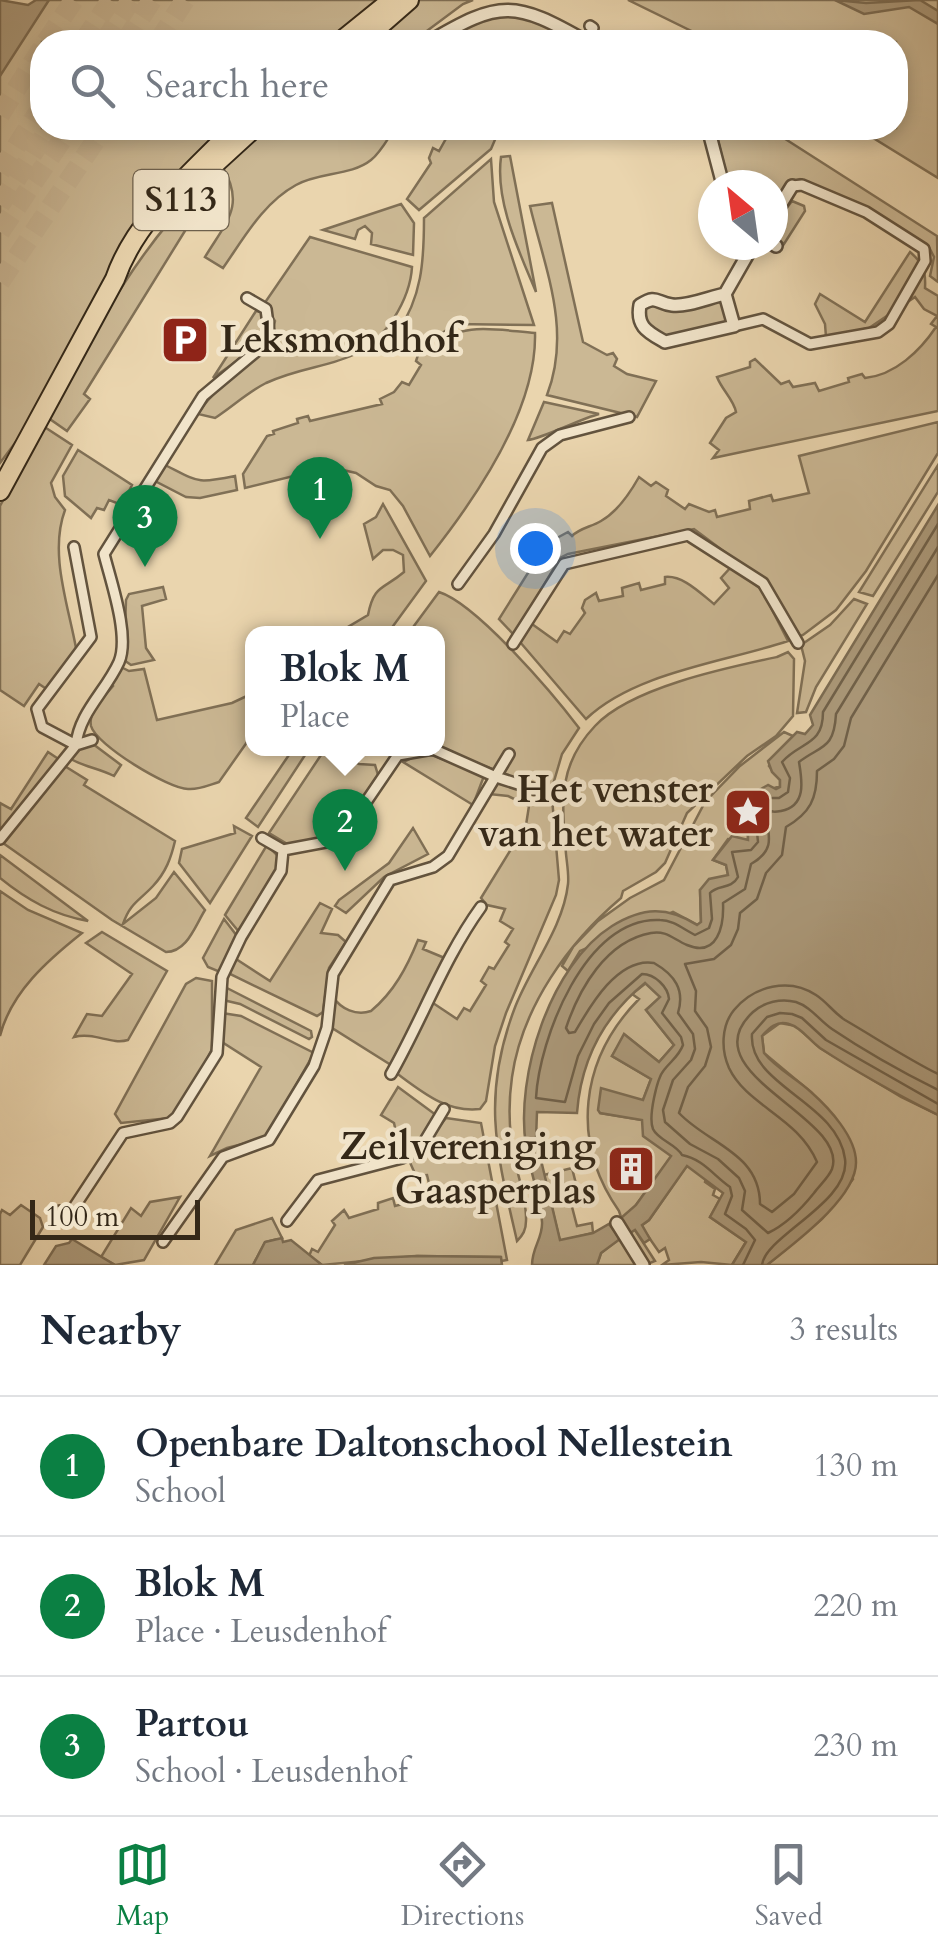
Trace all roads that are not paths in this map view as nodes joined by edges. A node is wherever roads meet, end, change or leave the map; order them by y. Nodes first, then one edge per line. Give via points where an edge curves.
1 (392, 0) edge
2 (409, 0) edge
3 (355, 30) edge
4 (375, 30) edge
5 (445, 30) edge
6 (568, 30) edge
7 (223, 140) edge
8 (241, 140) edge
9 (711, 140) edge
10 (720, 170) edge
11 (792, 186) joint
12 (788, 192) edge
13 (743, 260) edge
14 (114, 279) junction
15 (724, 294) junction
16 (247, 298) dead end
17 (734, 326) junction
18 (629, 417) dead end
19 (0, 491) edge
20 (74, 547) dead end
21 (458, 584) dead end
22 (798, 643) dead end
23 (513, 644) dead end
24 (92, 740) dead end
25 (76, 745) junction
26 (445, 754) edge
27 (510, 754) dead end
28 (398, 756) edge
29 (496, 777) junction
30 (560, 797) dead end
31 (262, 838) dead end
32 (0, 840) edge
33 (283, 850) junction
34 (481, 907) dead end
35 (392, 1074) dead end
36 (444, 1109) dead end
37 (60, 1211) dead end
38 (287, 1221) dead end
39 (617, 1222) dead end
40 (164, 1242) dead end
41 (643, 1265) edge

1 - 3 main road
2 - 4 main road
5 - 6 street via 469,12 499,3 518,4
7 - 14 main road, S113 via 144,227
8 - 14 main road, S113
9 - 10 street
11 - 12 street
11 - 17 street via 866,212 924,249 925,260 878,332 810,344 763,319
13 - 15 street
14 - 19 main road, S113
15 - 17 street
15 - 17 street via 673,306 650,298 638,317 665,342
16 - 25 street via 266,309 270,340 204,396 104,554 123,637 120,660 77,730
18 - 21 street via 560,436 542,448
20 - 25 street via 91,638 37,708 42,727
22 - 23 street via 764,583 688,535 564,564
24 - 25 street
25 - 32 street
26 - 29 street
27 - 29 street
28 - 33 street via 349,827 331,841
29 - 30 street
29 - 40 street via 448,856 390,880 334,974 314,1066 269,1140 223,1157
31 - 33 street
33 - 37 street via 280,871 222,977 217,1053 177,1117 123,1134 68,1215
34 - 35 street
36 - 38 street via 420,1149 318,1180
39 - 41 street

